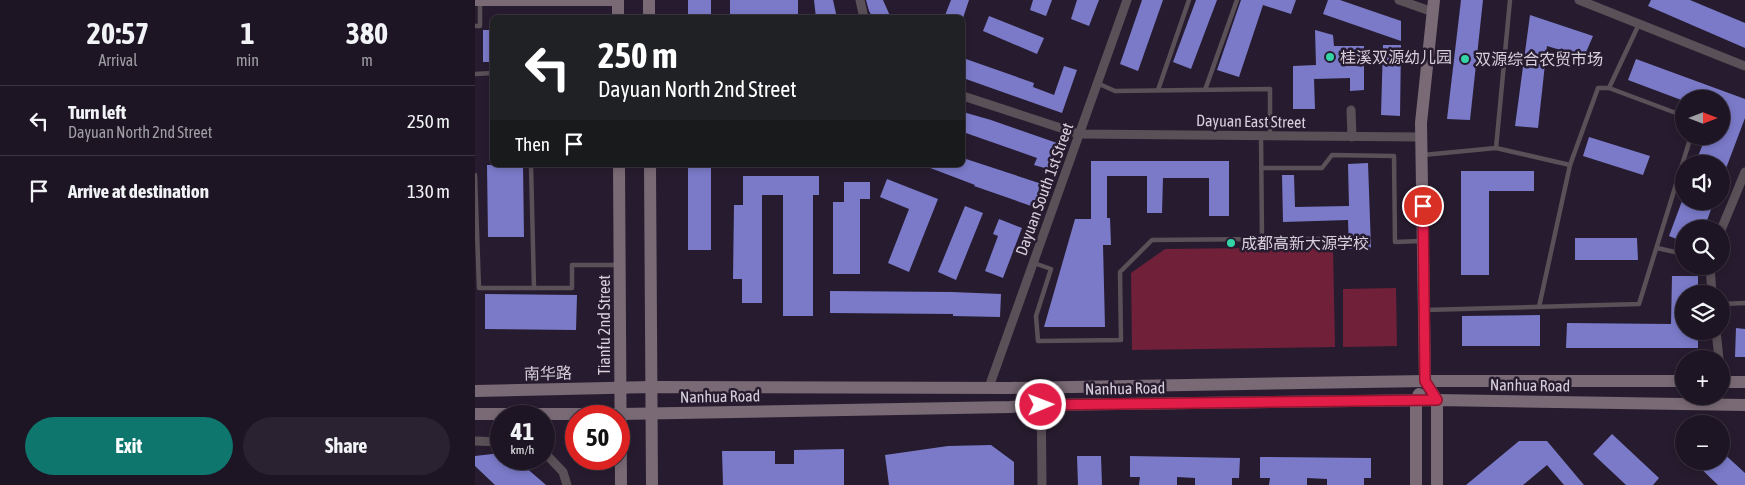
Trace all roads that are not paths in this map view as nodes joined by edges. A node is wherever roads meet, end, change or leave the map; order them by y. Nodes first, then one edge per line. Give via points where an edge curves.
1 (475, 0) edge
2 (480, 0) edge
3 (618, 0) edge
4 (649, 0) edge
5 (860, 0) edge
6 (1127, 0) edge
7 (1189, 0) edge
8 (1237, 0) edge
9 (1399, 0) edge
10 (1510, 0) edge
11 (1579, 0) edge
12 (1434, 6) edge
13 (618, 15) edge
14 (649, 15) edge
15 (863, 15) edge
16 (1639, 24) junction
17 (475, 26) edge
18 (1745, 66) edge
19 (490, 73) edge
20 (475, 74) edge
21 (1097, 84) junction
22 (1609, 88) junction
23 (1158, 90) junction
24 (1205, 90) junction
25 (965, 97) edge
26 (1351, 110) dead end
27 (1675, 113) edge
28 (1079, 134) junction
29 (1265, 136) junction
30 (1352, 137) junction
31 (1422, 137) junction
32 (1688, 145) edge
33 (1496, 148) junction
34 (1422, 155) junction
35 (1570, 165) junction
36 (531, 167) edge
37 (619, 167) edge
38 (650, 167) edge
39 (1261, 168) junction
40 (1745, 172) edge
41 (475, 175) edge
42 (1725, 220) edge
43 (1262, 239) junction
44 (1323, 239) dead end
45 (1423, 240) junction
46 (1657, 248) junction
47 (1675, 252) edge
48 (1033, 263) junction
49 (620, 265) junction
50 (534, 288) junction
51 (1745, 303) edge
52 (1730, 304) edge
53 (1539, 307) junction
54 (1424, 310) junction
55 (1425, 381) junction
56 (1675, 381) edge
57 (1730, 382) edge
58 (1745, 382) edge
59 (621, 387) junction
60 (651, 387) junction
61 (989, 387) junction
62 (1041, 387) junction
63 (475, 390) edge
64 (1416, 400) junction
65 (1437, 400) junction
66 (1745, 404) edge
67 (621, 405) edge
68 (1041, 405) junction
69 (475, 414) edge
70 (565, 414) edge
71 (630, 414) edge
72 (651, 414) junction
73 (475, 441) edge
74 (490, 442) edge
75 (555, 464) edge
76 (621, 470) edge
77 (567, 485) edge
78 (621, 485) edge
79 (652, 485) edge
80 (1042, 485) edge
81 (1416, 485) edge
82 (1437, 485) edge

1 - 2 main road
2 - 3 main road
2 - 17 lane via 480,26
3 - 13 main road
4 - 14 main road
5 - 15 street
6 - 21 street, Dayuan South 1st Street
7 - 23 lane
8 - 24 lane
9 - 12 street
10 - 33 lane
11 - 16 street
12 - 31 main road
16 - 18 street
16 - 22 lane
19 - 20 lane
21 - 23 lane via 1115,91
21 - 28 street, Dayuan South 1st Street
22 - 27 lane
22 - 35 lane via 1598,88
23 - 24 lane
24 - 29 lane via 1270,89
25 - 28 street, Dayuan East Street
26 - 30 street
28 - 29 street, Dayuan East Street
28 - 48 street, Dayuan South 1st Street
29 - 30 street, Dayuan East Street
29 - 39 lane
30 - 31 street, Dayuan East Street
31 - 34 main road
32 - 46 lane
33 - 34 lane
33 - 35 lane
34 - 45 main road
35 - 53 lane
36 - 50 lane
37 - 49 main road, Tianfu 2nd Street
38 - 60 main road
39 - 43 lane
39 - 45 lane via 1322,168 1332,155 1394,156 1395,242
40 - 42 street
41 - 50 lane via 479,288
43 - 44 lane
43 - 48 lane via 1152,240 1120,272 1121,340 1038,341 1036,316 1051,269
45 - 54 main road
46 - 47 lane
46 - 53 lane via 1639,304
48 - 61 street, Dayuan South 1st Street
49 - 50 lane via 572,265 572,288
49 - 59 main road, Tianfu 2nd Street
51 - 52 lane
53 - 54 lane
54 - 55 main road
55 - 56 main road, Nanhua Road
55 - 62 main road, Nanhua Road
55 - 64 main road
55 - 65 main road
57 - 58 main road
59 - 60 main road, 南华路
59 - 63 main road, 南华路
59 - 67 main road, Tianfu 2nd Street
60 - 61 main road, Nanhua Road
60 - 72 main road
61 - 62 main road, Nanhua Road
62 - 68 street
64 - 65 main road, Nanhua Road
64 - 68 main road, Nanhua Road
64 - 81 main road
65 - 66 main road, Nanhua Road
65 - 82 main road
68 - 72 main road, Nanhua Road
68 - 80 street
69 - 70 main road, Nanhua Road
71 - 72 main road, Nanhua Road
72 - 79 main road
73 - 74 street
75 - 77 street via 563,472
76 - 78 main road, Tianfu 2nd Street

